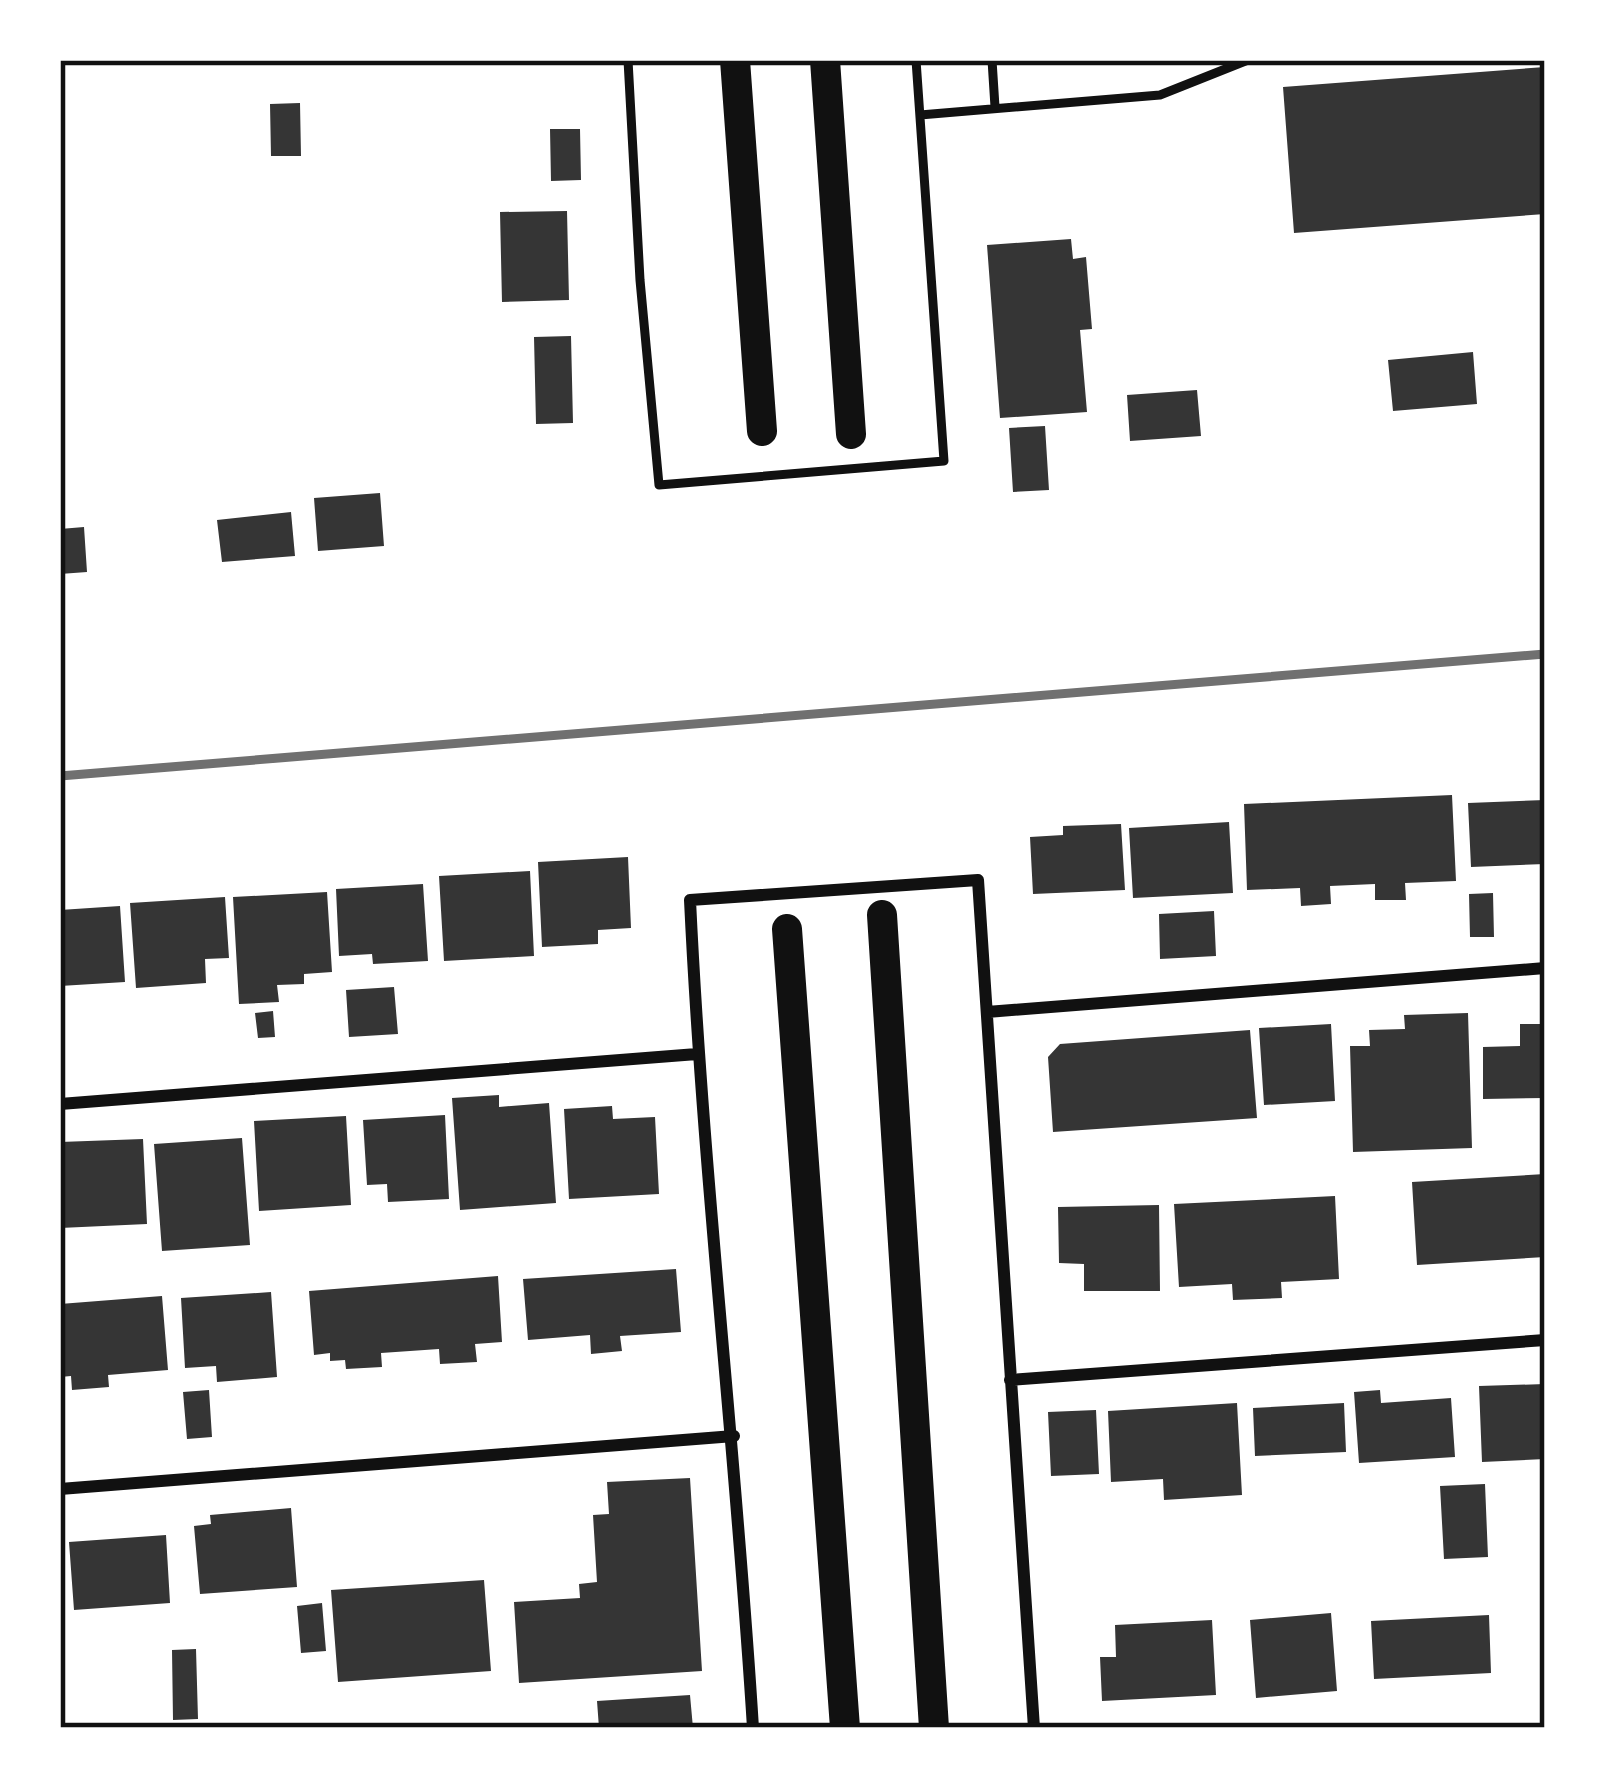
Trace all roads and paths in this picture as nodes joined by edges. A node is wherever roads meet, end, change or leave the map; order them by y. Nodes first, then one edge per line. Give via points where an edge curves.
1 (628, 60) edge
2 (735, 60) edge
3 (825, 60) edge
4 (916, 60) edge
5 (992, 60) edge
6 (1248, 60) edge
7 (995, 107) junction
8 (920, 115) junction
9 (762, 431) dead end
10 (851, 434) dead end
11 (882, 915) dead end
12 (787, 929) dead end
13 (1545, 968) edge
14 (987, 1012) junction
15 (697, 1054) junction
16 (60, 1104) edge
17 (1545, 1340) edge
18 (1010, 1380) junction
19 (734, 1436) junction
20 (60, 1489) edge
21 (753, 1728) edge
22 (845, 1728) edge
23 (934, 1728) edge
24 (1034, 1728) edge

1 - 8 lane via 659,485 944,460
2 - 9 main road
3 - 10 main road
4 - 8 lane
5 - 7 lane
6 - 7 lane via 1160,94
7 - 8 lane
11 - 23 main road
12 - 22 main road
13 - 14 street
14 - 15 street via 978,880 690,900
14 - 18 street
15 - 16 street
15 - 19 street
17 - 18 street
18 - 24 street
19 - 20 street
19 - 21 street

